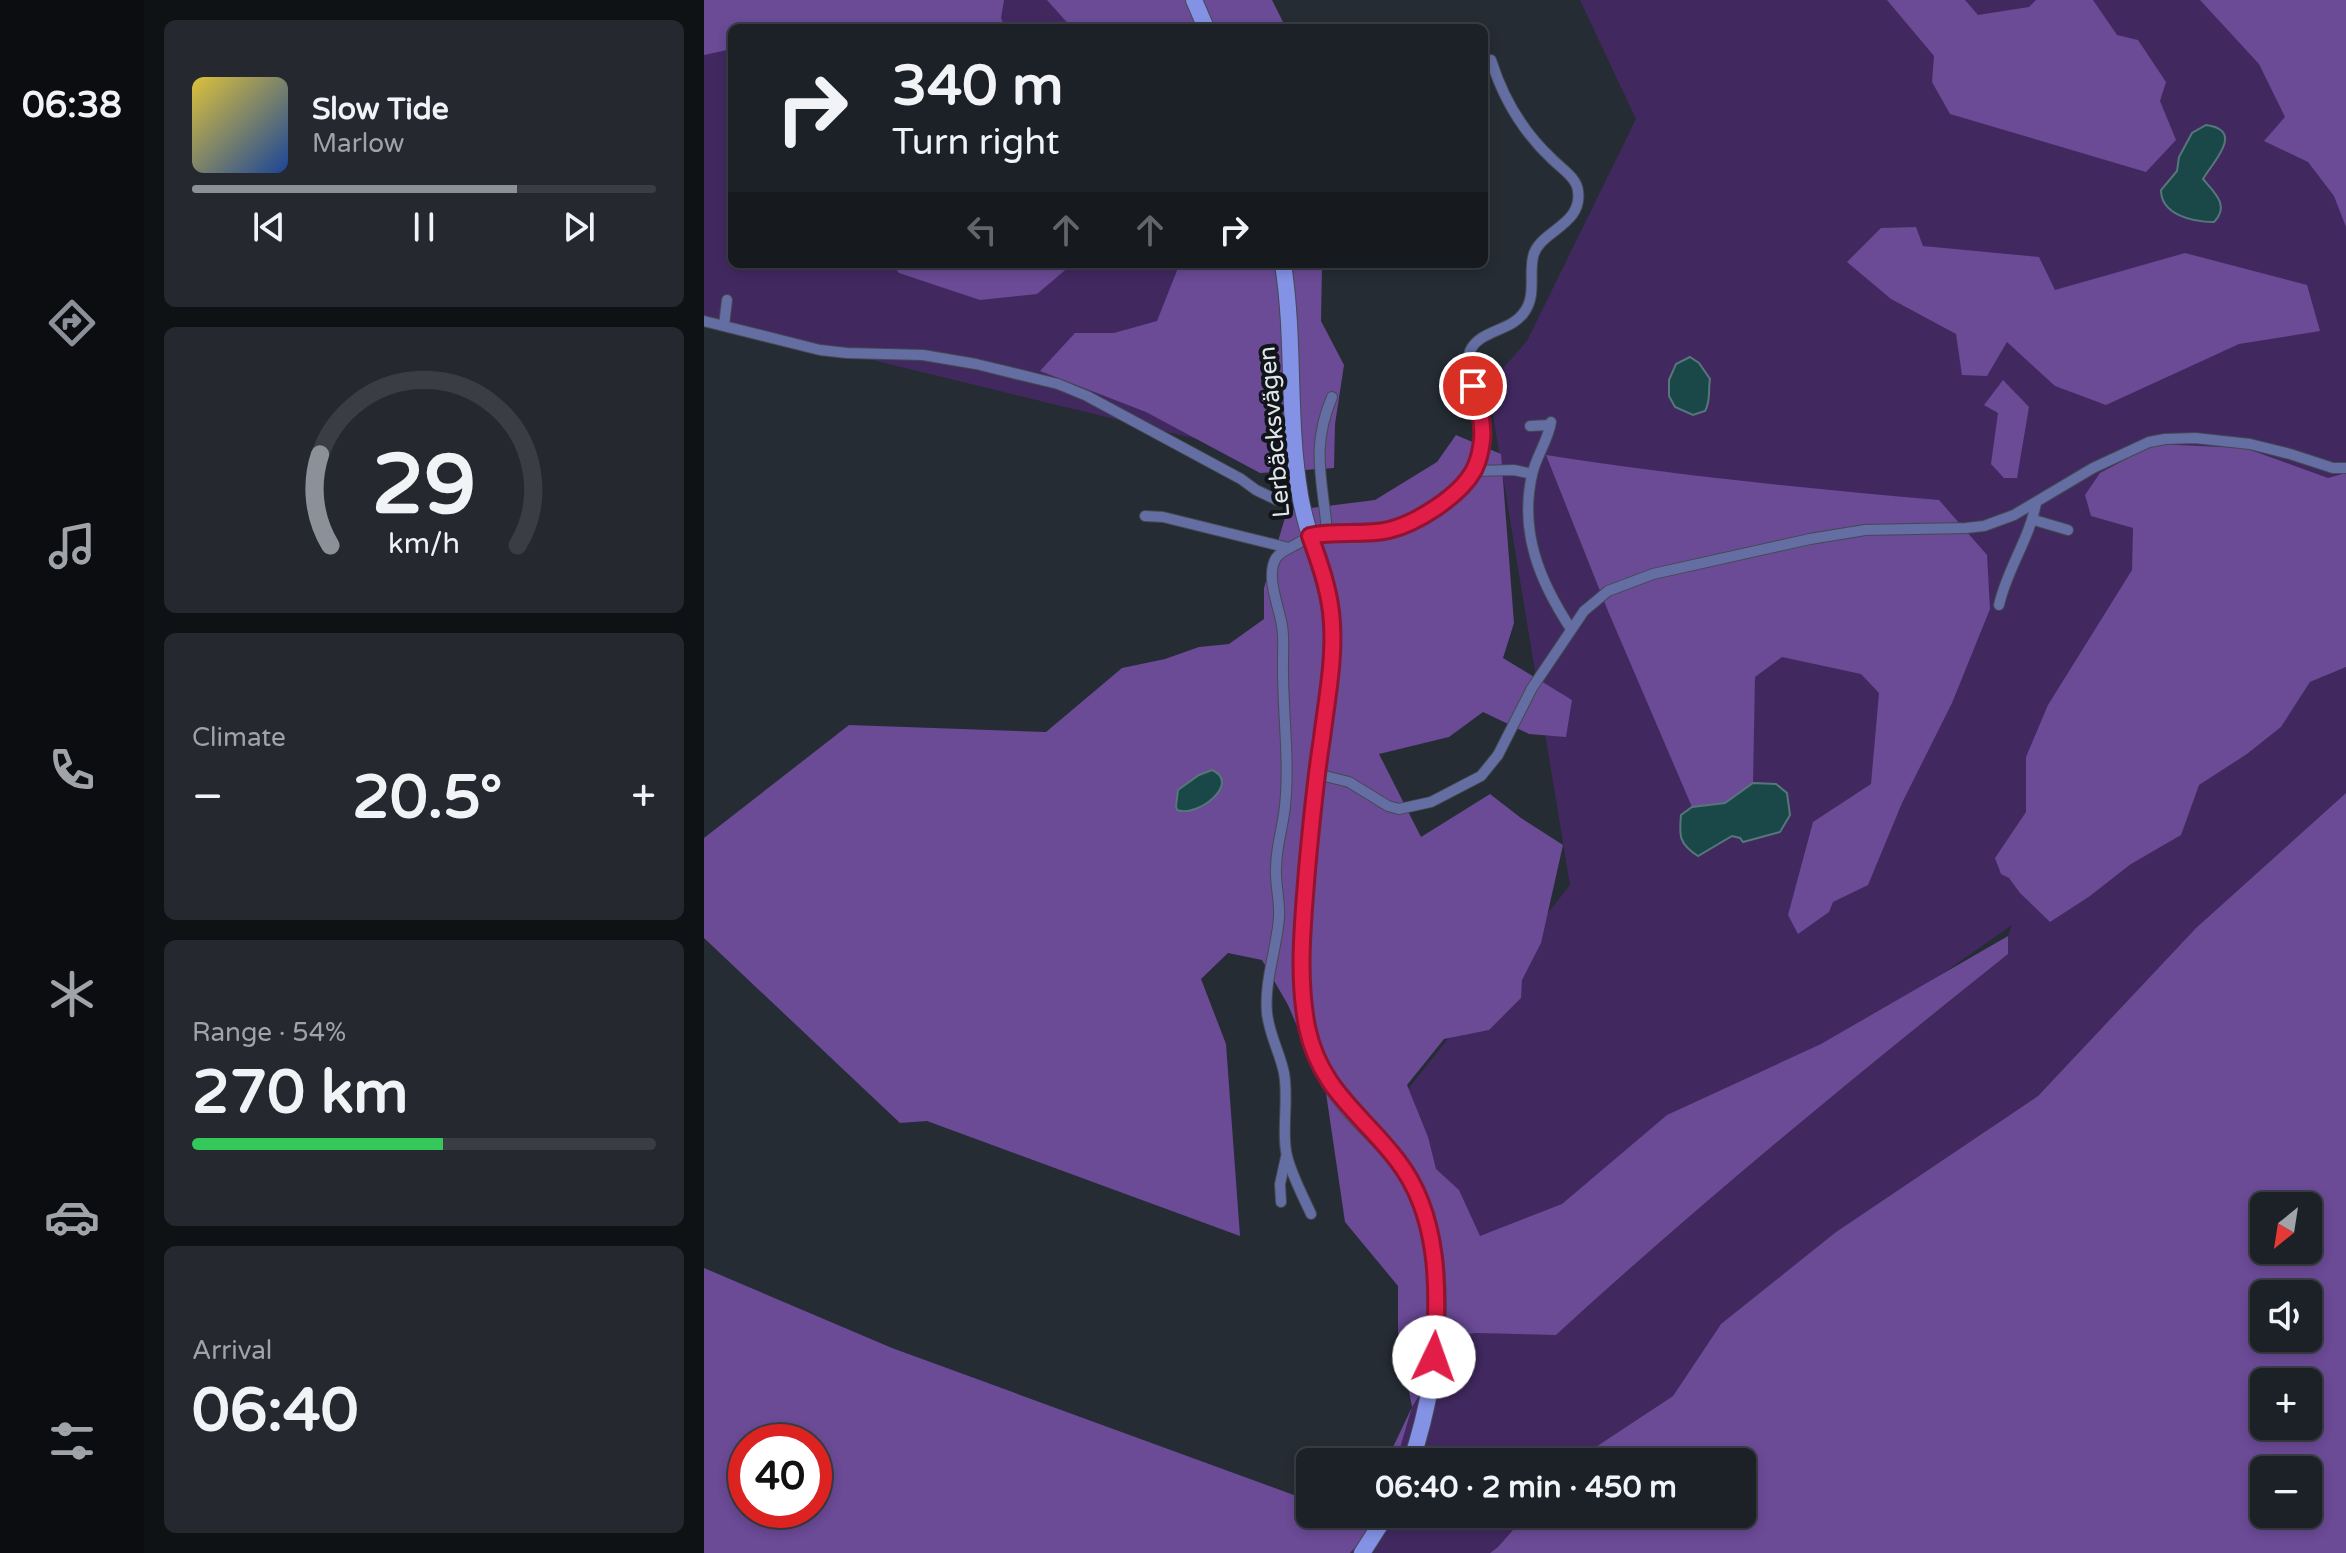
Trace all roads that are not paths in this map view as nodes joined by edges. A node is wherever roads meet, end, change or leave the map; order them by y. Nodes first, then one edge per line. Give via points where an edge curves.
1 (1194, 0) edge
2 (1204, 24) edge
3 (1491, 60) dead end
4 (1283, 268) edge
5 (727, 300) dead end
6 (704, 321) edge
7 (724, 325) junction
8 (1332, 397) dead end
9 (1530, 426) dead end
10 (2346, 468) edge
11 (1473, 471) junction
12 (1532, 474) junction
13 (1277, 500) dead end
14 (2036, 503) junction
15 (1145, 516) dead end
16 (2034, 520) junction
17 (2068, 530) dead end
18 (1327, 532) junction
19 (1310, 536) junction
20 (1267, 542) junction
21 (1289, 548) junction
22 (1272, 571) junction
23 (1999, 605) dead end
24 (1571, 629) junction
25 (1317, 774) junction
26 (1286, 1155) junction
27 (1281, 1202) dead end
28 (1311, 1214) dead end
29 (1415, 1448) edge
30 (1378, 1528) edge
31 (1362, 1553) edge

1 - 2 street
3 - 11 lane via 1507,101 1533,141 1579,192 1571,216 1534,251 1525,311 1480,340 1469,355 1482,433
4 - 19 street, Lerbäcksvägen via 1297,472
5 - 7 lane
6 - 7 lane
7 - 13 lane via 820,350 923,355 1058,384
8 - 18 lane via 1318,461
9 - 12 lane via 1550,424
10 - 14 lane via 2250,444 2165,439 2093,468
11 - 12 lane
11 - 18 lane via 1449,499 1409,522 1372,533
12 - 24 lane via 1527,505 1532,549
14 - 16 lane
14 - 24 lane via 1975,527 1865,530 1653,574 1608,591
15 - 20 lane
16 - 17 lane
16 - 23 lane
18 - 19 lane
19 - 21 lane
19 - 25 street, Lerbäcksvägen via 1332,624
20 - 21 lane
20 - 22 lane
21 - 22 lane via 1276,558
22 - 26 lane via 1282,627 1286,767 1275,875 1279,918 1267,1010 1286,1089
24 - 25 lane via 1481,776 1431,802 1399,809 1349,782
25 - 29 street, Lerbäcksvägen via 1302,946 1307,1027 1333,1087 1391,1152 1411,1180 1427,1218 1436,1304 1433,1367
26 - 27 lane
26 - 28 lane
30 - 31 street

